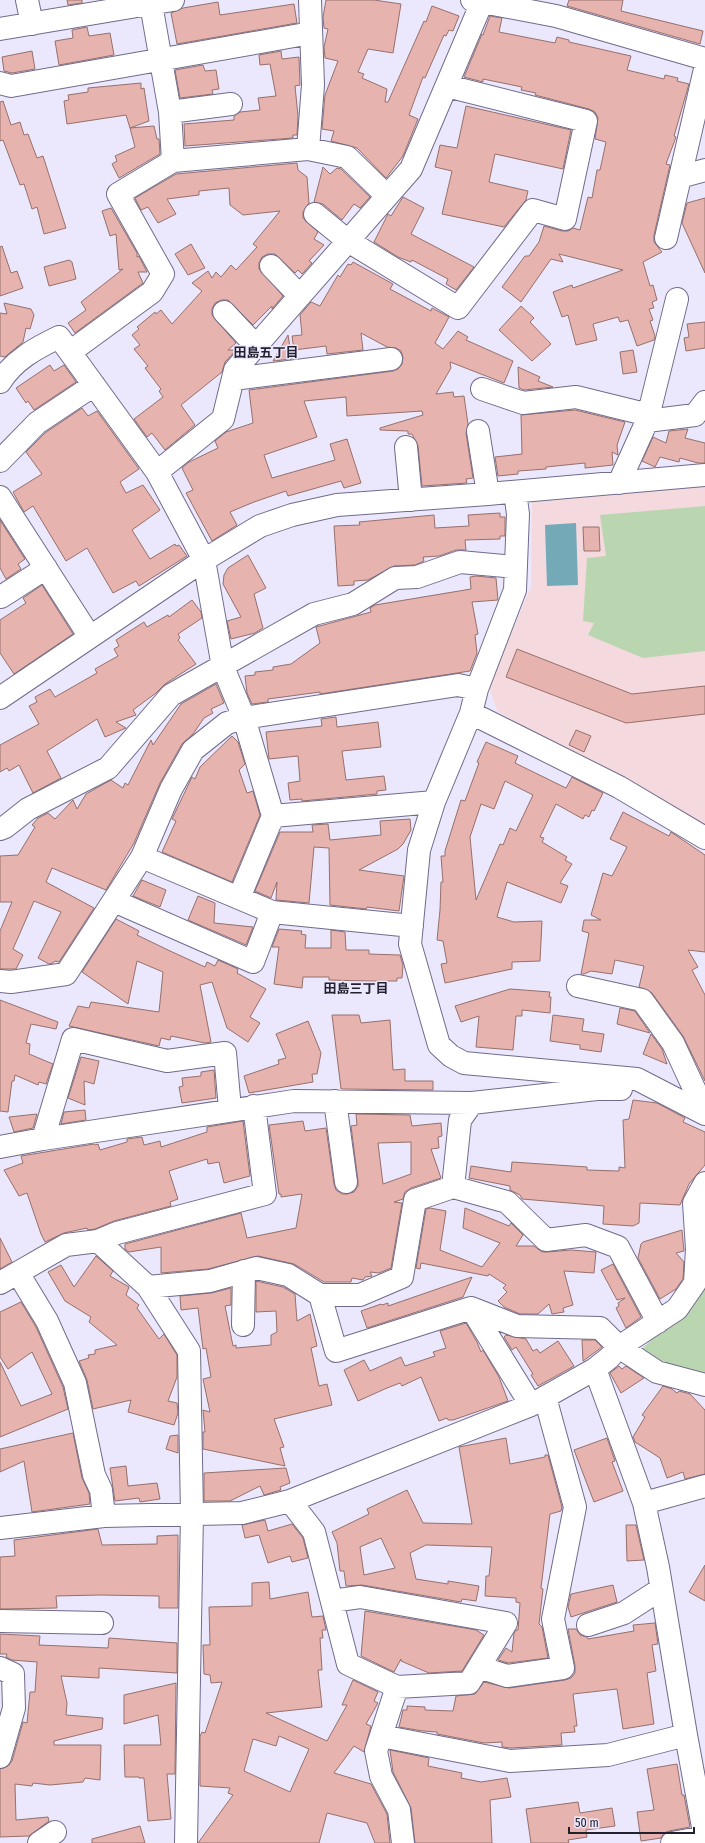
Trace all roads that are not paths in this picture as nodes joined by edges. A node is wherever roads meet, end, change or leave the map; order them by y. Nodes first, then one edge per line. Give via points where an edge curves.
1 (27, 0) edge
2 (173, 0) edge
3 (310, 0) edge
4 (477, 1) edge
5 (151, 4) junction
6 (554, 8) edge
7 (32, 24) junction
8 (0, 29) edge
9 (311, 33) junction
10 (161, 59) junction
11 (705, 59) edge
12 (705, 69) edge
13 (0, 83) edge
14 (447, 86) junction
15 (231, 104) dead end
16 (170, 112) junction
17 (308, 149) junction
18 (173, 161) junction
19 (705, 170) edge
20 (680, 177) junction
21 (386, 196) junction
22 (315, 214) dead end
23 (666, 238) dead end
24 (348, 241) junction
25 (271, 266) dead end
26 (300, 296) junction
27 (677, 299) dead end
28 (224, 312) dead end
29 (256, 346) junction
30 (70, 352) junction
31 (391, 359) dead end
32 (3, 374) edge
33 (233, 379) junction
34 (94, 385) junction
35 (482, 389) dead end
36 (705, 402) edge
37 (648, 418) junction
38 (478, 431) dead end
39 (406, 447) dead end
40 (0, 461) edge
41 (157, 472) junction
42 (705, 475) edge
43 (619, 483) junction
44 (515, 492) junction
45 (488, 494) junction
46 (0, 497) edge
47 (411, 500) junction
48 (204, 560) junction
49 (516, 567) junction
50 (46, 568) junction
51 (0, 596) edge
52 (90, 637) junction
53 (223, 667) junction
54 (476, 689) junction
55 (0, 698) edge
56 (471, 713) junction
57 (244, 718) junction
58 (434, 802) junction
59 (273, 816) junction
60 (0, 829) edge
61 (705, 838) edge
62 (142, 857) junction
63 (239, 898) junction
64 (114, 901) junction
65 (272, 912) junction
66 (412, 926) junction
67 (0, 981) edge
68 (578, 986) dead end
69 (637, 1079) junction
70 (335, 1101) junction
71 (472, 1103) junction
72 (254, 1106) junction
73 (230, 1109) junction
74 (705, 1113) edge
75 (43, 1139) junction
76 (0, 1147) edge
77 (346, 1182) dead end
78 (705, 1183) edge
79 (453, 1187) junction
80 (98, 1241) junction
81 (244, 1271) junction
82 (9, 1278) edge
83 (148, 1287) junction
84 (320, 1295) junction
85 (471, 1308) junction
86 (658, 1322) junction
87 (243, 1325) dead end
88 (608, 1358) junction
89 (705, 1385) edge
90 (538, 1401) junction
91 (705, 1486) edge
92 (290, 1501) junction
93 (644, 1503) junction
94 (192, 1514) junction
95 (104, 1516) junction
96 (0, 1528) edge
97 (661, 1589) junction
98 (332, 1601) junction
99 (0, 1621) edge
100 (102, 1623) dead end
101 (588, 1625) dead end
102 (479, 1667) junction
103 (0, 1668) edge
104 (397, 1687) junction
105 (381, 1736) junction
106 (686, 1736) junction
107 (0, 1757) edge
108 (705, 1838) edge
109 (186, 1843) edge
110 (403, 1843) edge
111 (672, 1843) edge

1 - 7 street
2 - 5 street
3 - 9 street
4 - 6 street
4 - 14 street
5 - 7 street
5 - 10 street
6 - 11 street
7 - 8 street
9 - 10 street
9 - 17 street via 313,85
10 - 13 street via 11,86
10 - 16 street
12 - 20 street
14 - 21 street via 411,169
14 - 24 street via 586,121 565,219 533,210 458,308
15 - 16 street
16 - 18 street
17 - 18 street
17 - 21 street via 347,157
18 - 30 street via 118,194 163,274 152,292
19 - 20 street
20 - 23 street
21 - 24 street
22 - 24 street
24 - 26 street
25 - 26 street
26 - 29 street
27 - 37 street
28 - 29 street
29 - 33 street via 235,370
30 - 32 street via 58,337 36,347
30 - 34 street
31 - 33 street
33 - 41 street via 223,420
34 - 40 street via 37,423
34 - 41 street
35 - 37 street via 523,403 576,398
36 - 37 street via 695,415
37 - 43 street
38 - 45 street
39 - 47 street
41 - 48 street
42 - 43 street
43 - 44 street
44 - 45 street
44 - 49 street via 518,514
45 - 47 street
46 - 50 street
47 - 48 street via 337,504 292,515 260,526
48 - 52 street
48 - 53 street
49 - 53 street via 460,562 417,577 395,578 353,604 314,614
49 - 54 street via 515,590
50 - 51 street
50 - 52 street
52 - 55 street
53 - 57 street
53 - 60 street via 171,695 108,768 28,809
54 - 56 street
54 - 57 street via 458,685
56 - 58 street
56 - 61 street via 619,787
57 - 59 street
57 - 62 street via 227,723 193,750 171,789
58 - 59 street
58 - 66 street via 419,850
59 - 63 street
62 - 63 street
62 - 64 street
63 - 65 street
64 - 65 street via 253,962
64 - 67 street via 66,974 12,982
65 - 66 street
66 - 69 street via 410,944 439,1045 451,1056 464,1062
68 - 74 street via 642,1000 673,1043
69 - 71 street via 628,1089 597,1089
69 - 74 street
70 - 71 street
70 - 72 street via 294,1100
70 - 77 street
71 - 79 street via 460,1120
72 - 73 street
72 - 80 street via 265,1194 117,1233
73 - 75 street
73 - 75 street via 225,1053 167,1061 73,1039
75 - 76 street
78 - 86 street via 694,1203 697,1249 695,1283 677,1309
79 - 84 street via 415,1200 402,1276 360,1295
79 - 86 street via 507,1202 546,1240 586,1235 618,1247
80 - 82 street via 66,1245
80 - 83 street
81 - 83 street via 210,1281
81 - 84 street via 256,1268 288,1275
81 - 87 street
82 - 95 street via 47,1321 75,1382 94,1475 101,1490
83 - 94 street via 189,1351
84 - 85 street via 336,1352
85 - 88 street via 517,1326 600,1328
85 - 90 street
86 - 88 street
88 - 89 street
88 - 90 street
88 - 93 street
90 - 92 street
90 - 102 street via 575,1507 553,1619 563,1668 507,1676
91 - 93 street
92 - 94 street via 242,1513
92 - 98 street via 314,1532
93 - 97 street
94 - 95 street
94 - 109 street
95 - 96 street
97 - 101 street via 624,1613
97 - 106 street
98 - 102 street via 360,1597 506,1623
98 - 104 street via 348,1664
99 - 100 street
102 - 104 street via 469,1683
103 - 107 street via 13,1674 14,1708
104 - 105 street
105 - 106 street via 510,1762 608,1755
105 - 110 street via 376,1750 381,1776 399,1810
106 - 108 street
108 - 111 street

